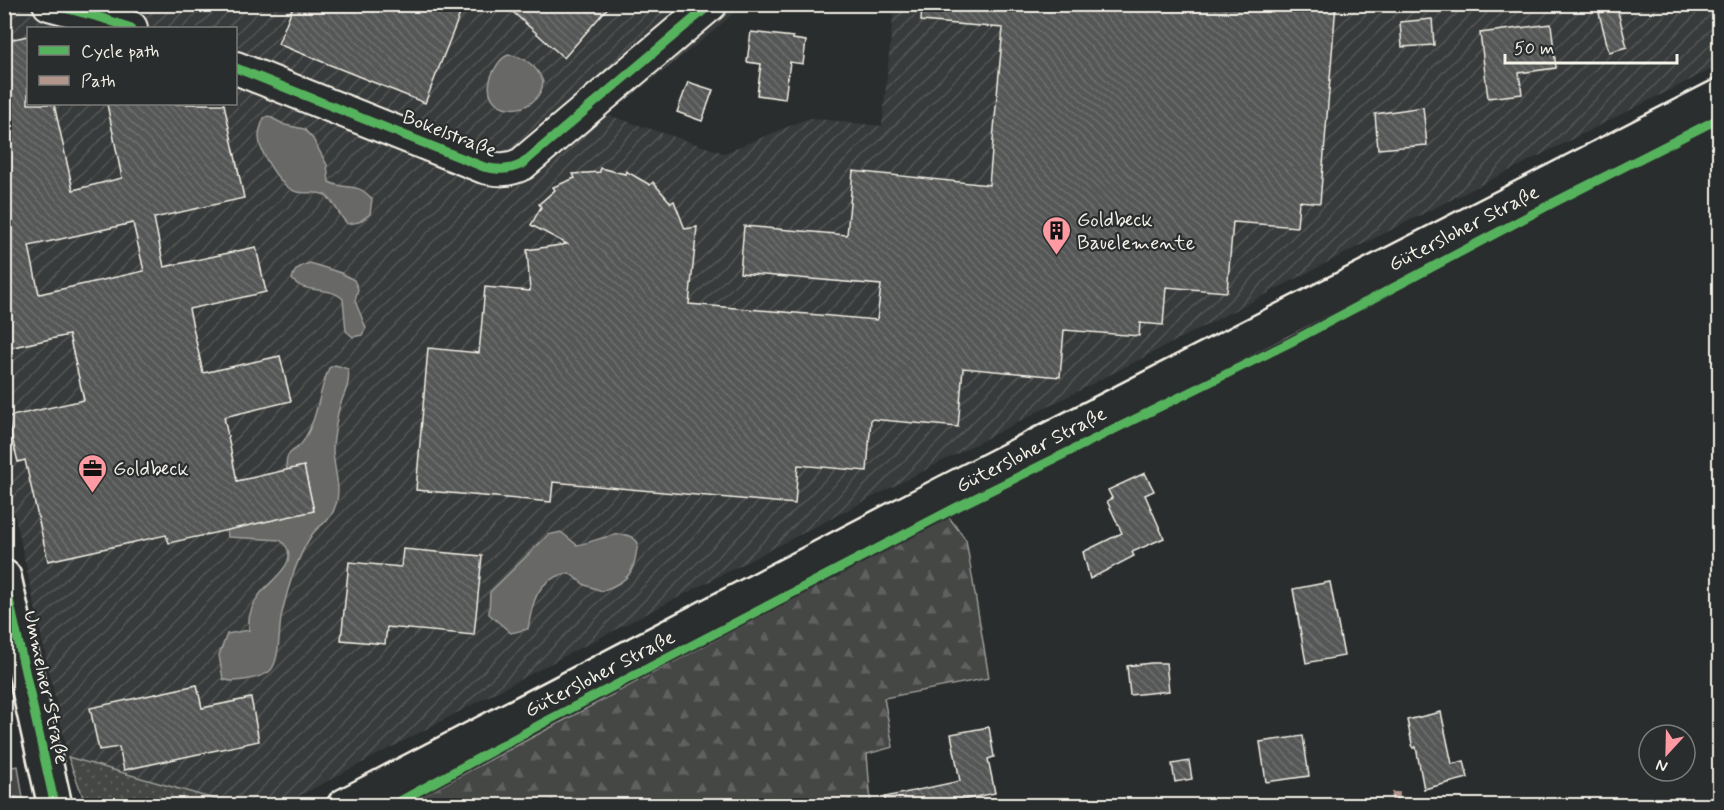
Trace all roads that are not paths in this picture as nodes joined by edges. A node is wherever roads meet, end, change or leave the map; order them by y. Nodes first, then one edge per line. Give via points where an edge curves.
1 (50, 4) edge
2 (711, 4) edge
3 (128, 27) edge
4 (237, 68) edge
5 (1719, 96) edge
6 (4, 577) edge
7 (55, 806) edge
8 (344, 806) edge

1 - 3 street
2 - 4 street, Bokelstraße via 512,169 484,167
5 - 8 main road, Gütersloher Straße
6 - 7 main road, Ummelner Straße

